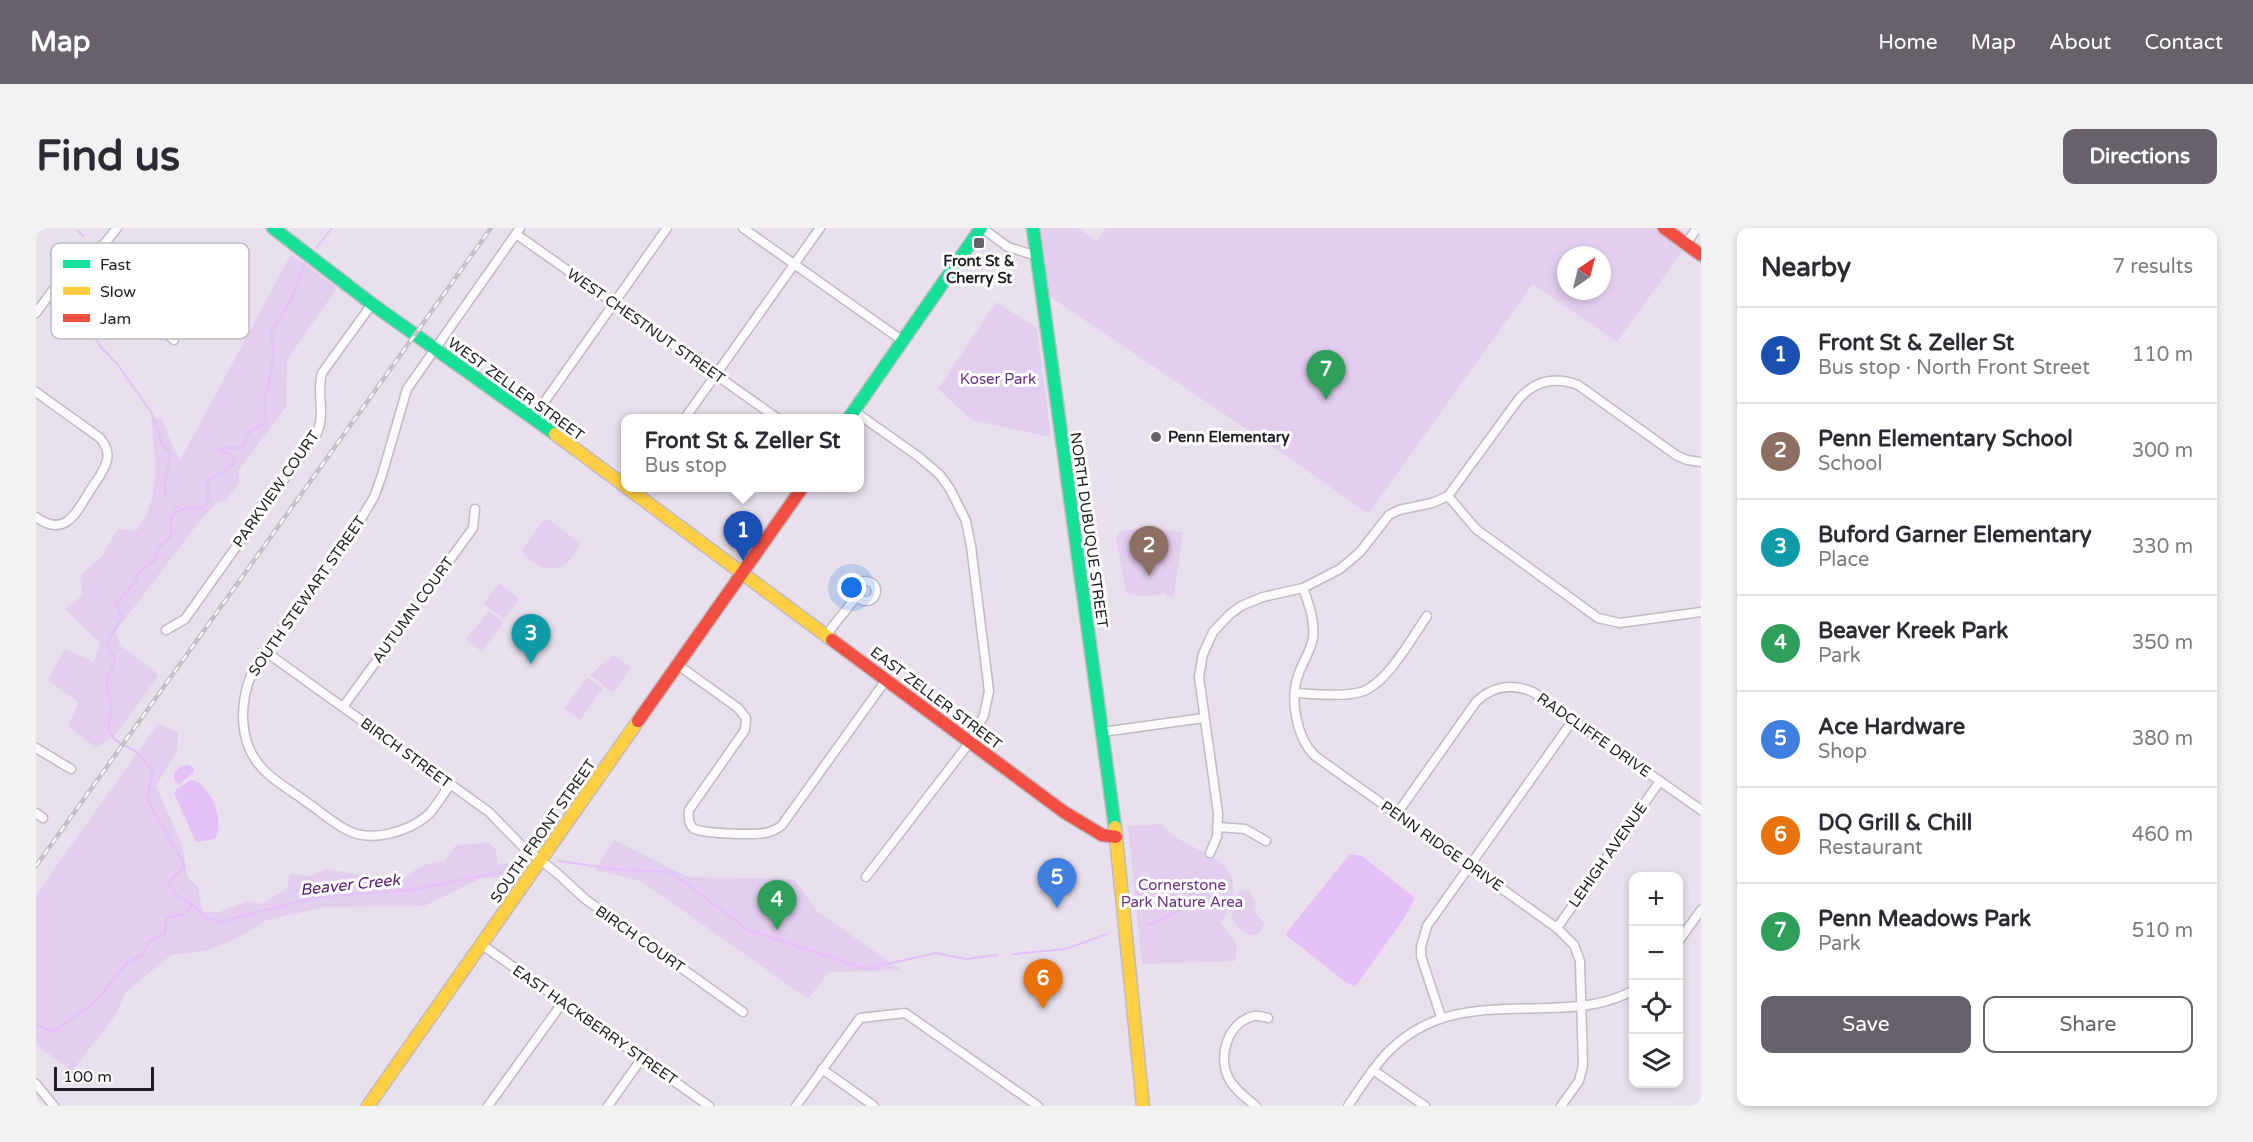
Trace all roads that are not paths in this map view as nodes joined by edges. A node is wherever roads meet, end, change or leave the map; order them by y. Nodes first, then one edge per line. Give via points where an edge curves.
1 (117, 228) edge
2 (273, 228) edge
3 (667, 228) edge
4 (743, 228) edge
5 (820, 228) edge
6 (981, 228) edge
7 (1033, 228) edge
8 (1664, 228) edge
9 (1697, 228) edge
10 (518, 231) edge
11 (105, 243) edge
12 (1686, 244) junction
13 (1701, 255) edge
14 (1037, 256) junction
15 (795, 265) junction
16 (51, 294) edge
17 (614, 303) junction
18 (372, 304) junction
19 (36, 313) edge
20 (903, 341) junction
21 (435, 348) junction
22 (716, 375) junction
23 (36, 392) edge
24 (688, 414) edge
25 (771, 414) edge
26 (853, 414) edge
27 (533, 418) junction
28 (864, 423) edge
29 (1701, 462) edge
30 (621, 481) edge
31 (637, 492) edge
32 (799, 492) edge
33 (1448, 496) junction
34 (475, 509) dead end
35 (36, 517) edge
36 (742, 573) junction
37 (1303, 588) junction
38 (857, 596) dead end
39 (1701, 612) edge
40 (1427, 616) dead end
41 (166, 630) dead end
42 (826, 635) junction
43 (266, 652) junction
44 (678, 665) junction
45 (886, 680) junction
46 (1296, 693) junction
47 (343, 707) junction
48 (1204, 718) junction
49 (1573, 720) junction
50 (1102, 732) junction
51 (970, 742) junction
52 (36, 748) edge
53 (71, 769) dead end
54 (1660, 781) junction
55 (450, 785) junction
56 (1701, 810) edge
57 (1396, 815) junction
58 (1218, 827) junction
59 (1116, 837) junction
60 (1266, 841) dead end
61 (1210, 854) dead end
62 (541, 860) junction
63 (1470, 866) junction
64 (866, 877) dead end
65 (1701, 910) edge
66 (1557, 928) junction
67 (1683, 935) edge
68 (482, 944) junction
69 (1629, 992) edge
70 (562, 1002) junction
71 (1582, 1007) junction
72 (743, 1012) dead end
73 (1441, 1017) junction
74 (1268, 1018) dead end
75 (642, 1058) junction
76 (822, 1069) junction
77 (1373, 1070) junction
78 (36, 1084) edge
79 (54, 1106) edge
80 (368, 1106) edge
81 (488, 1106) edge
82 (608, 1106) edge
83 (709, 1106) edge
84 (796, 1106) edge
85 (874, 1106) edge
86 (1038, 1106) edge
87 (1143, 1106) edge
88 (1256, 1106) edge
89 (1348, 1106) edge
90 (1425, 1106) edge
91 (1561, 1106) edge

1 - 11 street
2 - 18 street, WEST ZELLER STREET
3 - 17 street
4 - 15 street
5 - 15 street
6 - 14 street via 1008,247
6 - 20 street
7 - 14 street, NORTH DUBUQUE STREET
8 - 12 street
9 - 12 street
10 - 17 street, WEST CHESTNUT STREET
10 - 21 street, SOUTH STEWART STREET
12 - 13 street
14 - 50 street, NORTH DUBUQUE STREET
15 - 20 street
15 - 22 street
16 - 19 street
17 - 22 street, WEST CHESTNUT STREET
17 - 27 street
18 - 21 street, WEST ZELLER STREET
18 - 41 street, PARKVIEW COURT via 322,373 321,423 317,433 185,619
20 - 26 street
21 - 27 street, WEST ZELLER STREET
21 - 43 street, SOUTH STEWART STREET via 405,396 374,497
22 - 24 street
22 - 25 street, WEST CHESTNUT STREET
23 - 35 street via 100,438 107,456 104,468 71,519 57,525
27 - 30 street, WEST ZELLER STREET
28 - 51 street via 940,475 966,521 989,691 984,715
29 - 33 street via 1676,455 1578,385 1559,380 1542,382 1518,400
31 - 36 street, WEST ZELLER STREET
32 - 36 street, SOUTH FRONT STREET
33 - 37 street via 1389,515 1353,559
33 - 39 street via 1476,529 1598,618 1620,623
34 - 47 street, AUTUMN COURT via 473,528
36 - 42 street, EAST ZELLER STREET
36 - 44 street, SOUTH FRONT STREET
37 - 46 street, PENN RIDGE DRIVE via 1313,616 1313,636 1298,675
37 - 48 street via 1241,606 1213,632 1200,665
38 - 42 street
40 - 46 street via 1383,678 1369,689 1349,694
42 - 45 street, EAST ZELLER STREET
43 - 47 street, BIRCH STREET
43 - 55 street, SOUTH STEWART STREET via 245,687 242,722 256,760 267,774 347,831 365,836 407,829 430,813
44 - 45 street via 746,718 745,730 689,810 692,828 702,831 761,834 782,825
44 - 62 street, SOUTH FRONT STREET
45 - 51 street, EAST ZELLER STREET
46 - 57 street, PENN RIDGE DRIVE via 1299,727 1306,747
47 - 55 street, BIRCH STREET
48 - 50 street
48 - 58 street
49 - 54 street, RADCLIFFE DRIVE
49 - 57 street, RADCLIFFE DRIVE via 1524,688 1489,692 1476,702
49 - 63 street
50 - 59 street, NORTH DUBUQUE STREET
51 - 59 street, EAST ZELLER STREET via 1064,812 1102,835
51 - 64 street
52 - 53 street
54 - 56 street, RADCLIFFE DRIVE
54 - 66 street, LEHIGH AVENUE
55 - 62 street, BIRCH STREET via 489,812
57 - 63 street, PENN RIDGE DRIVE
58 - 60 street via 1245,829
58 - 61 street
59 - 87 street, NORTH DUBUQUE STREET
62 - 68 street, SOUTH FRONT STREET
62 - 72 street, BIRCH COURT via 585,899
63 - 66 street, PENN RIDGE DRIVE
63 - 73 street via 1422,937 1421,956
65 - 67 street
66 - 71 street, PENN RIDGE DRIVE via 1574,945 1580,961
68 - 70 street, EAST HACKBERRY STREET
68 - 80 street, SOUTH FRONT STREET
69 - 71 street via 1605,1003
70 - 75 street, EAST HACKBERRY STREET
70 - 81 street
71 - 73 street via 1473,1011
71 - 91 street, PENN RIDGE DRIVE via 1582,1073
73 - 77 street via 1398,1042
74 - 88 street via 1256,1015 1238,1025 1224,1054 1229,1079
75 - 82 street
75 - 83 street, EAST HACKBERRY STREET
76 - 84 street
76 - 85 street
76 - 86 street via 860,1018 906,1013
77 - 89 street
77 - 90 street
78 - 79 street

